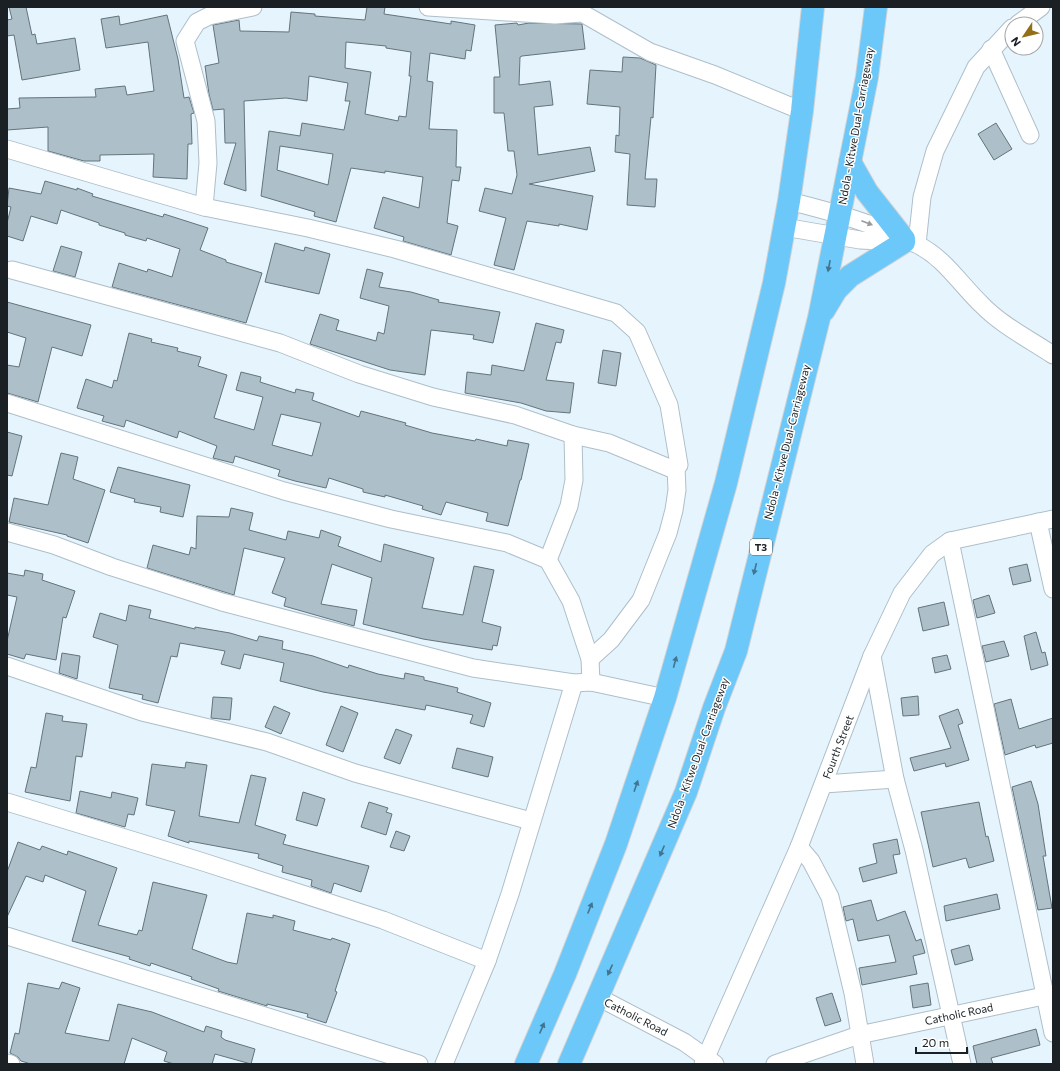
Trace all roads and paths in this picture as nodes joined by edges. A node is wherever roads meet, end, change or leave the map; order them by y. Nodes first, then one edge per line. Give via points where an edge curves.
1 (253, 7) edge
2 (428, 7) edge
3 (813, 7) edge
4 (876, 7) edge
5 (1041, 7) edge
6 (1029, 16) edge
7 (1004, 36) edge
8 (991, 50) junction
9 (802, 111) junction
10 (1030, 135) dead end
11 (7, 149) edge
12 (850, 162) junction
13 (789, 201) junction
14 (204, 207) junction
15 (840, 214) junction
16 (784, 227) junction
17 (835, 237) junction
18 (909, 242) junction
19 (12, 270) dead end
20 (819, 318) junction
21 (1053, 355) edge
22 (7, 403) edge
23 (573, 435) junction
24 (676, 468) junction
25 (1046, 520) edge
26 (7, 532) edge
27 (950, 541) junction
28 (548, 560) junction
29 (1053, 590) edge
30 (872, 656) junction
31 (590, 659) junction
32 (7, 666) edge
33 (591, 682) junction
34 (574, 684) junction
35 (665, 698) junction
36 (895, 779) junction
37 (824, 784) junction
38 (7, 802) edge
39 (531, 821) junction
40 (799, 847) junction
41 (7, 936) edge
42 (486, 961) junction
43 (1049, 994) edge
44 (598, 997) junction
45 (952, 1016) junction
46 (1053, 1033) edge
47 (859, 1035) junction
48 (708, 1062) edge
49 (7, 1063) edge
50 (11, 1064) edge
51 (419, 1064) edge
52 (444, 1064) edge
53 (526, 1064) edge
54 (569, 1064) edge
55 (775, 1064) edge
56 (866, 1064) edge
57 (962, 1064) edge

1 - 14 street via 209,16 197,22 185,41 206,121 208,163
2 - 9 street via 555,15 582,13 650,52 715,75
3 - 9 highway
4 - 12 highway, Ndola - Kitwe Dual-Carriageway / T3 via 867,77
5 - 6 street
7 - 8 street
8 - 10 street
8 - 18 street via 976,67 934,151
9 - 13 highway
11 - 14 street
12 - 15 highway, Ndola - Kitwe Dual-Carriageway / T3
12 - 18 highway via 867,192
13 - 15 street
13 - 16 highway
14 - 24 street via 395,248 616,312 637,332 669,405 679,465
15 - 17 highway, Ndola - Kitwe Dual-Carriageway / T3
15 -> 18 street
16 - 17 street
35 -> 16 highway via 726,483 774,283
17 - 18 street
17 -> 20 highway, Ndola - Kitwe Dual-Carriageway / T3
18 - 20 highway via 850,276 836,290
18 - 21 street via 941,261 980,304 997,318
19 - 23 street via 280,342 360,374 432,397 515,415
20 -> 44 highway, Ndola - Kitwe Dual-Carriageway / T3 via 736,651 686,792
22 - 28 street via 284,492 391,519 507,543
23 - 24 street via 609,444 672,469
23 - 28 street via 572,493
24 - 31 street via 677,490 668,533 640,600 611,640
25 - 27 street, Fourth Street
25 - 29 street
26 - 34 street via 54,545 112,568 222,602 473,668
27 - 30 street, Fourth Street via 932,554 902,593
27 - 43 street
28 - 31 street via 571,601
30 - 36 street
30 - 37 street, Fourth Street
31 - 33 street
32 - 39 street via 142,712 267,742 355,774
33 - 34 street
33 - 35 street
34 - 39 street
53 -> 35 highway via 565,974 616,844
36 - 37 street
36 - 45 street
37 - 40 street, Fourth Street
38 - 42 street via 383,920
39 - 42 street via 510,894
40 - 47 street via 811,862 830,897 853,993
40 - 48 street, Fourth Street
41 - 51 street
42 - 52 street
43 - 45 street, Catholic Road
43 - 46 street
44 - 48 street, Catholic Road via 684,1042
44 - 54 highway, Ndola - Kitwe Dual-Carriageway / T3
45 - 47 street, Catholic Road
45 - 57 street
47 - 55 street, Catholic Road
47 - 56 street
49 - 50 street

